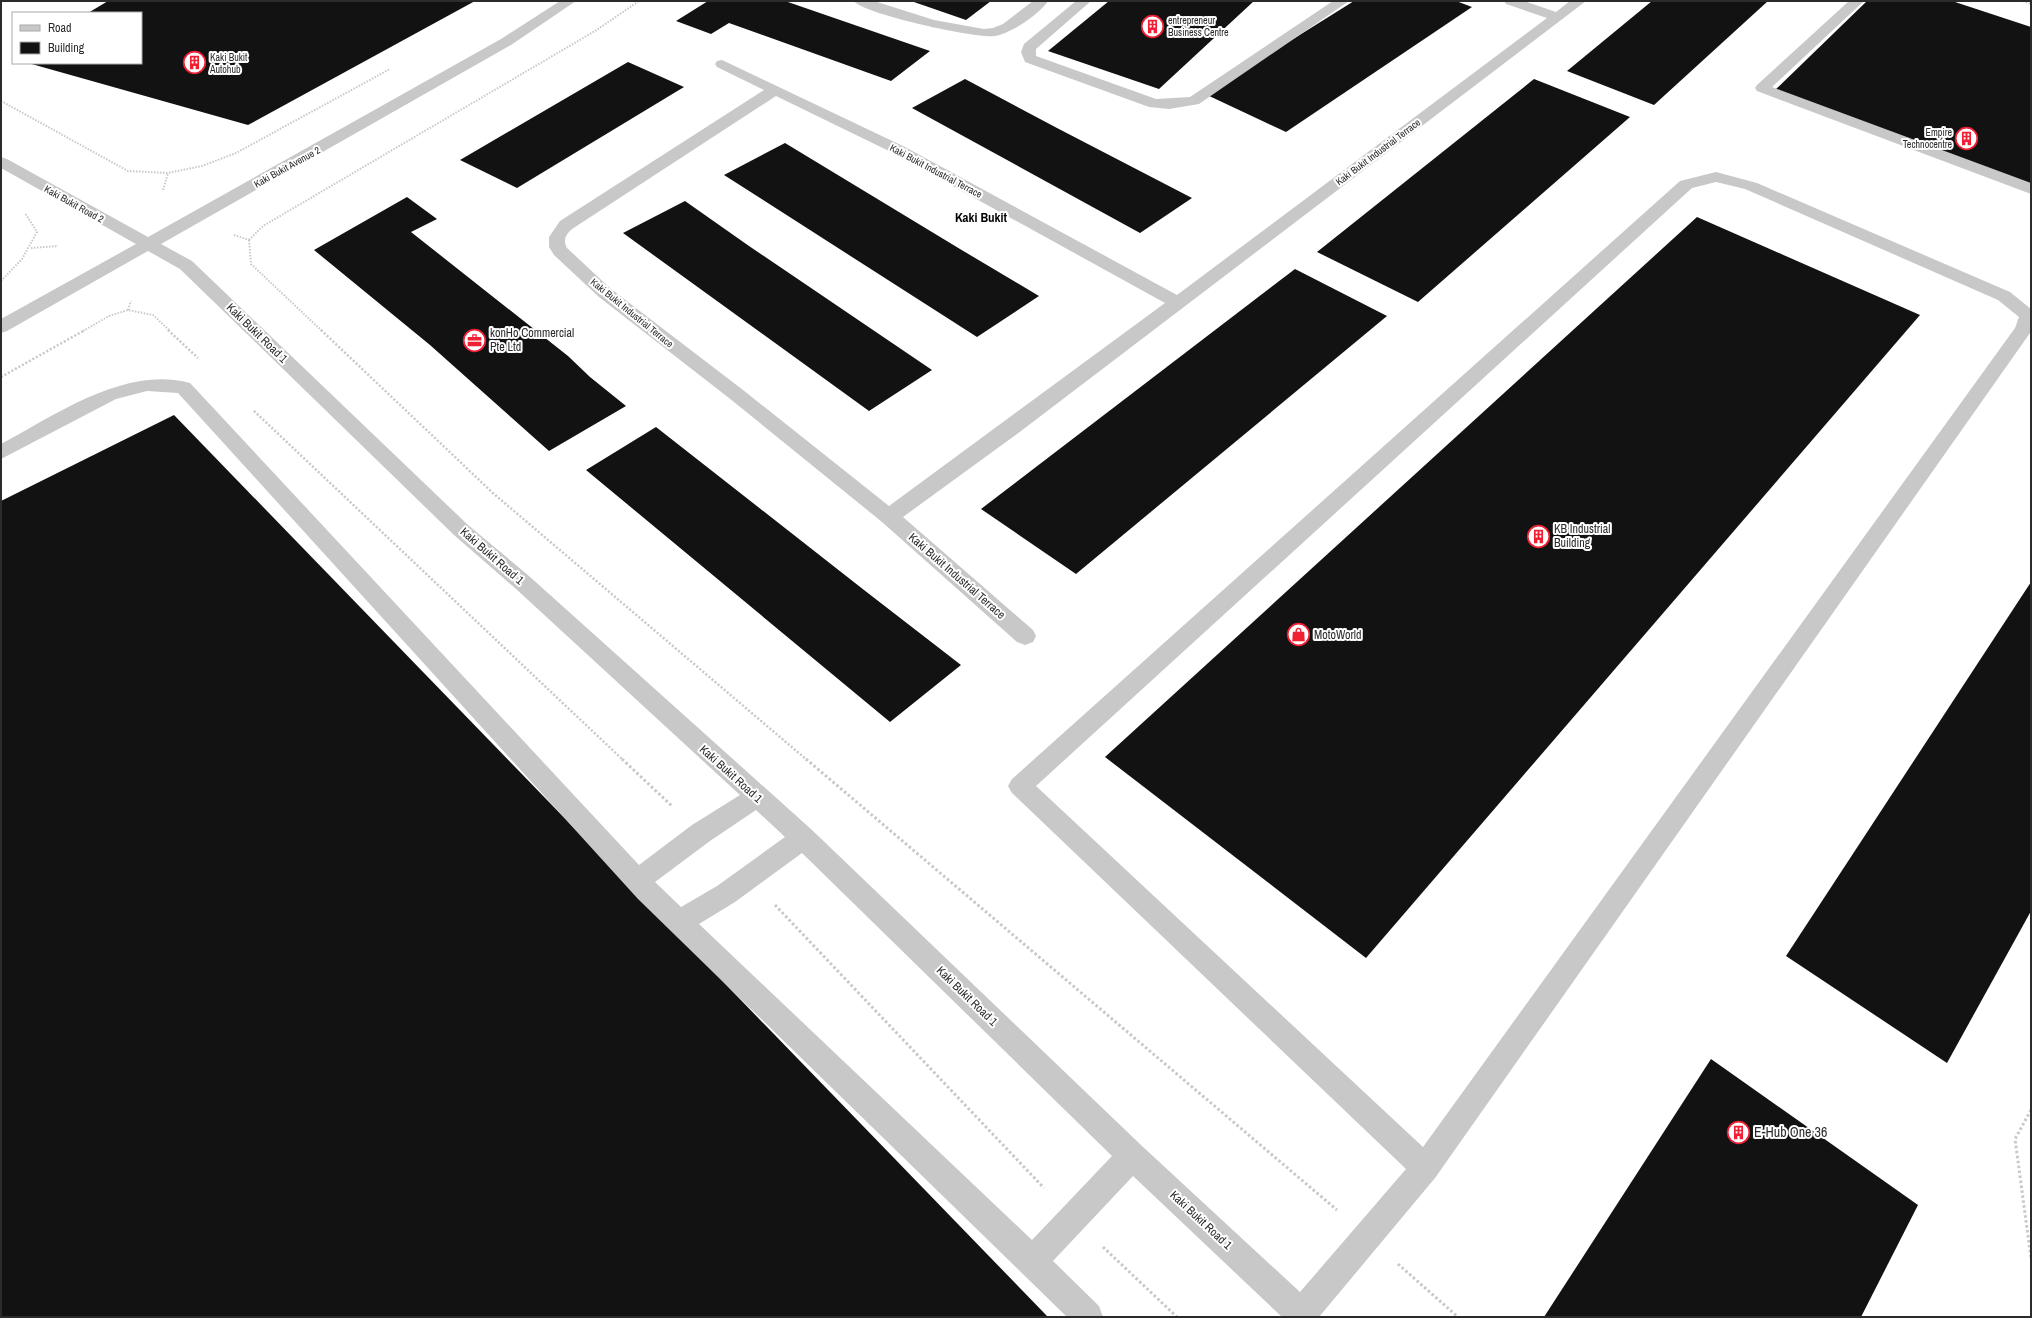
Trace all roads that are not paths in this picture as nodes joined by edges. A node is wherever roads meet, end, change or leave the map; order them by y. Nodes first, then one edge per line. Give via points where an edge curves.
1 (569, 1) edge
2 (861, 1) edge
3 (1040, 1) edge
4 (1084, 1) edge
5 (1342, 1) edge
6 (1511, 1) edge
7 (1579, 1) edge
8 (1858, 1) edge
9 (1557, 17) junction
10 (722, 64) dead end
11 (776, 90) junction
12 (1, 162) edge
13 (2031, 189) edge
14 (148, 245) junction
15 (1178, 303) junction
16 (1, 327) edge
17 (1, 452) edge
18 (889, 517) junction
19 (1025, 636) dead end
20 (756, 797) junction
21 (803, 838) junction
22 (638, 881) junction
23 (679, 922) junction
24 (1132, 1156) junction
25 (1425, 1168) junction
26 (1032, 1261) junction
27 (1302, 1316) edge
28 (1088, 1317) edge

1 - 14 street, Kaki Bukit Avenue 2 via 506,42
2 - 3 street via 976,34 994,33 1010,26
4 - 5 street via 1029,47 1030,59 1154,104 1194,101
6 - 9 street
7 - 9 street, Kaki Bukit Industrial Terrace
8 - 13 street via 1762,88
9 - 15 street, Kaki Bukit Industrial Terrace
10 - 11 street, Kaki Bukit Industrial Terrace
11 - 15 street, Kaki Bukit Industrial Terrace via 899,150
11 - 18 street, Kaki Bukit Industrial Terrace via 566,225 559,231 556,245 605,293
12 - 14 street, Kaki Bukit Road 2
14 - 16 street, Kaki Bukit Avenue 2
14 - 20 street, Kaki Bukit Road 1 via 186,265 461,530 522,582
15 - 18 street, Kaki Bukit Industrial Terrace
17 - 22 street via 110,394 147,385 183,388
18 - 19 street, Kaki Bukit Industrial Terrace
20 - 21 street, Kaki Bukit Road 1
20 - 22 street via 701,833
21 - 23 street via 748,878
21 - 24 street, Kaki Bukit Road 1
22 - 23 street
23 - 26 street
24 - 26 street
24 - 27 street, Kaki Bukit Road 1
25 - 25 street via 1020,786 1686,184 1716,177 1751,186 2004,296 2028,316 2024,329
25 - 27 street
26 - 28 street

